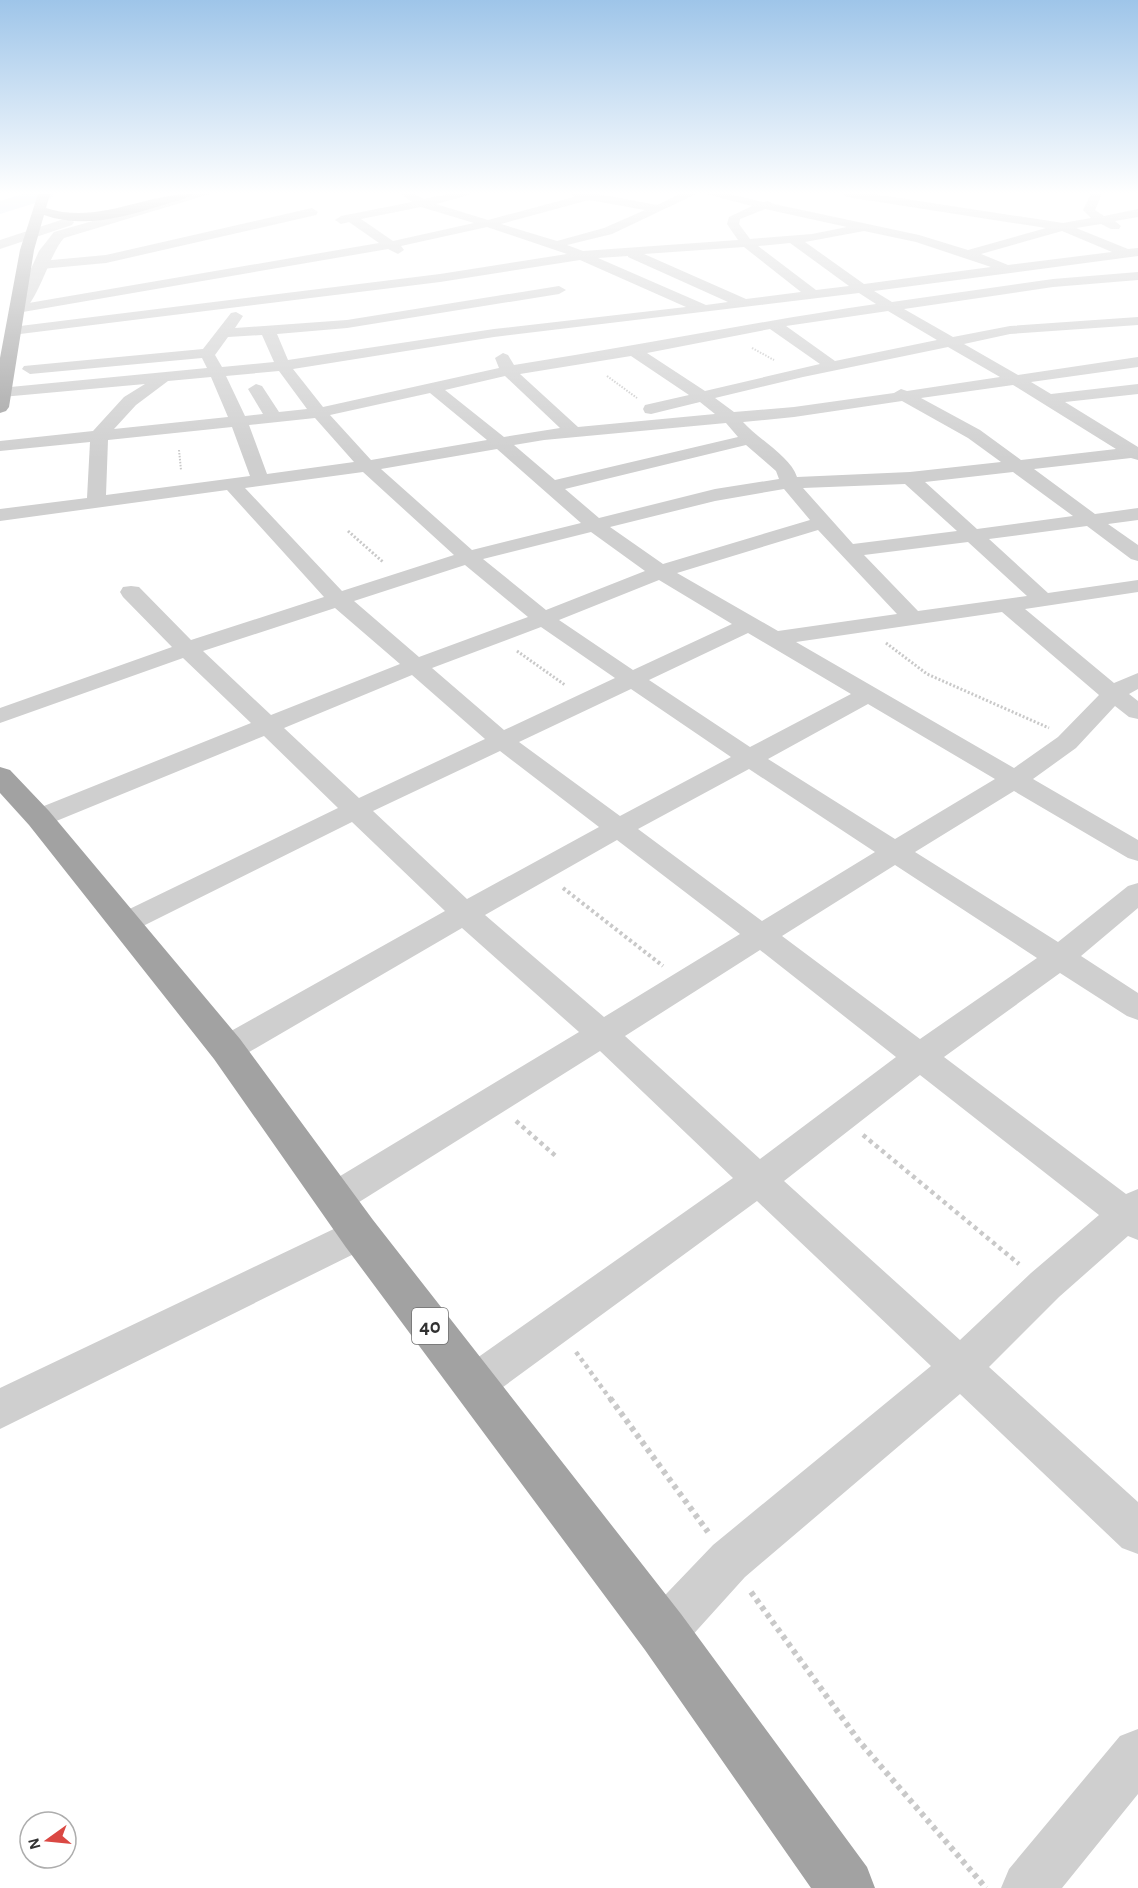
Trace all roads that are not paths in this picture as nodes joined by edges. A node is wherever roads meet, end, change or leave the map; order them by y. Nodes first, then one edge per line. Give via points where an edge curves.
1 (22, 282) edge
2 (34, 282) edge
3 (132, 282) edge
4 (167, 282) edge
5 (406, 282) edge
6 (448, 282) edge
7 (545, 282) edge
8 (644, 282) edge
9 (700, 282) edge
10 (797, 282) edge
11 (851, 282) edge
12 (911, 282) edge
13 (1030, 282) edge
14 (1083, 282) edge
15 (138, 287) junction
16 (1039, 287) junction
17 (861, 289) junction
18 (332, 291) junction
19 (813, 295) junction
20 (1054, 297) dead end
21 (247, 302) junction
22 (753, 304) junction
23 (724, 307) junction
24 (890, 307) junction
25 (586, 308) dead end
26 (17, 309) junction
27 (704, 309) junction
28 (1069, 310) dead end
29 (1014, 312) dead end
30 (142, 316) junction
31 (488, 318) junction
32 (605, 320) junction
33 (789, 321) junction
34 (1138, 321) edge
35 (773, 324) junction
36 (1084, 324) junction
37 (1042, 326) junction
38 (753, 328) junction
39 (12, 331) junction
40 (268, 331) junction
41 (224, 333) junction
42 (358, 338) junction
43 (949, 342) junction
44 (1076, 342) dead end
45 (634, 351) junction
46 (208, 353) junction
47 (1096, 354) dead end
48 (140, 358) junction
49 (1138, 362) edge
50 (383, 365) dead end
51 (842, 365) junction
52 (1115, 365) junction
53 (283, 366) junction
54 (508, 371) junction
55 (7, 372) junction
56 (803, 372) junction
57 (216, 374) junction
58 (866, 374) dead end
59 (163, 378) junction
60 (398, 378) dead end
61 (1138, 378) edge
62 (1016, 380) junction
63 (883, 383) dead end
64 (432, 387) junction
65 (256, 389) dead end
66 (1138, 389) edge
67 (414, 391) junction
68 (702, 396) junction
69 (904, 396) junction
70 (1048, 399) junction
71 (1, 400) edge
72 (858, 403) junction
73 (651, 409) road end
74 (319, 413) junction
75 (274, 418) junction
76 (730, 418) junction
77 (239, 422) junction
78 (573, 431) junction
79 (99, 435) junction
80 (749, 439) junction
81 (500, 442) junction
82 (0, 446) edge
83 (1137, 453) edge
84 (367, 466) junction
85 (1019, 467) junction
86 (910, 478) junction
87 (261, 481) junction
88 (789, 483) junction
89 (232, 485) junction
90 (551, 487) junction
91 (96, 503) junction
92 (1138, 514) edge
93 (0, 515) edge
94 (1089, 520) junction
95 (822, 522) junction
96 (596, 526) junction
97 (974, 536) junction
98 (849, 551) junction
99 (1138, 555) edge
100 (468, 557) junction
101 (660, 572) junction
102 (1138, 586) edge
103 (131, 592) dead end
104 (337, 598) junction
105 (1044, 600) junction
106 (1008, 606) junction
107 (543, 619) junction
108 (913, 619) junction
109 (747, 625) junction
110 (772, 639) junction
111 (187, 649) junction
112 (415, 666) junction
113 (631, 679) junction
114 (1126, 687) edge
115 (869, 694) junction
116 (1138, 712) edge
117 (0, 716) edge
118 (267, 724) junction
119 (501, 740) junction
120 (748, 758) junction
121 (0, 776) edge
122 (1015, 779) junction
123 (354, 810) junction
124 (39, 818) junction
125 (619, 827) junction
126 (895, 850) junction
127 (1138, 852) edge
128 (1138, 893) edge
129 (464, 913) junction
130 (125, 923) junction
131 (761, 935) junction
132 (1059, 958) junction
133 (1138, 1008) edge
134 (602, 1034) junction
135 (227, 1049) junction
136 (918, 1058) junction
137 (759, 1180) junction
138 (335, 1198) junction
139 (1134, 1215) edge
140 (359, 1233) junction
141 (961, 1367) junction
142 (474, 1384) junction
143 (0, 1409) edge
144 (1138, 1532) edge
145 (663, 1632) junction
146 (1138, 1754) edge
147 (846, 1888) edge
148 (1028, 1888) edge

1 - 26 highway
2 - 26 street via 27,299
3 - 15 street
4 - 15 street
5 - 18 street
6 - 31 street via 471,294
7 - 31 street via 563,293
8 - 27 street
9 - 22 street
10 - 19 street
11 - 17 street
12 - 17 street
13 - 16 street
14 - 16 street
15 - 26 street
16 - 20 street
16 - 24 street
17 - 19 street
17 - 24 street
18 - 21 street
18 - 42 street
19 - 22 street
21 - 30 street
21 - 41 street
22 - 23 street
22 - 33 street
23 - 27 street
23 - 38 street
24 - 33 street
24 - 43 street
25 - 32 street
26 - 39 highway
27 - 32 street
28 - 36 street
29 - 37 street
30 - 39 street
30 - 48 street
31 - 32 street
31 - 42 street
31 - 42 street
31 - 54 street
33 - 35 street
34 - 36 street
35 - 38 street
35 - 51 street
36 - 37 street
37 - 43 street
37 - 44 street
38 - 45 street
39 - 55 highway
40 - 41 street
40 - 42 street
40 - 53 street
41 - 46 street
42 - 50 street
42 - 53 street
43 - 51 street
43 - 62 street
45 - 54 street
45 - 68 street
46 - 48 street
46 - 57 street
47 - 52 street
48 - 55 street
49 - 52 street
51 - 56 street
51 - 58 street
52 - 61 street
52 - 62 street
53 - 57 street
53 - 74 street
54 - 64 street
54 - 78 street
55 - 71 highway
56 - 68 street
56 - 72 street
57 - 59 street
57 - 77 street
59 - 71 street
59 - 79 street via 130,401
60 - 67 street
62 - 69 street
62 - 70 street
63 - 69 street
64 - 67 street
64 - 81 street
65 - 75 street
66 - 70 street
67 - 74 street
68 - 73 street
68 - 76 street
69 - 72 street
69 - 85 street via 959,425
70 - 83 street
72 - 76 street
74 - 75 street
74 - 84 street
75 - 77 street
76 - 78 street
76 - 80 street
77 - 79 street
77 - 87 street
78 - 81 street
79 - 82 street
79 - 91 street
80 - 88 street via 785,469
80 - 90 street
81 - 84 street
81 - 90 street
83 - 85 street
84 - 87 street
84 - 100 street
85 - 86 street
85 - 94 street
86 - 88 street
86 - 97 street
87 - 89 street
88 - 95 street
88 - 96 street via 736,490
89 - 91 street
89 - 104 street
90 - 96 street
91 - 93 street
92 - 94 street
94 - 97 street
94 - 99 street
95 - 98 street
95 - 101 street
96 - 100 street
96 - 101 street
97 - 98 street
97 - 105 street
98 - 108 street
100 - 104 street
100 - 107 street
101 - 107 street
101 - 109 street
102 - 105 street
103 - 111 street
104 - 111 street
104 - 112 street
105 - 106 street
106 - 108 street
106 - 114 street
107 - 112 street
107 - 113 street
108 - 110 street
109 - 110 street
109 - 113 street
110 - 115 street
111 - 117 street
111 - 118 street
112 - 118 street
112 - 119 street
113 - 119 street
113 - 120 street
114 - 116 street
114 - 122 street via 1072,738
115 - 120 street
115 - 122 street
118 - 123 street
118 - 124 street
119 - 123 street
119 - 125 street
120 - 125 street
120 - 126 street
121 - 124 highway, 40
122 - 126 street
122 - 127 street
123 - 129 street
123 - 130 street
124 - 130 highway, 40
125 - 129 street
125 - 131 street
126 - 131 street
126 - 132 street
128 - 132 street
129 - 134 street
129 - 135 street
130 - 135 highway, 40
131 - 134 street
131 - 136 street
132 - 133 street
132 - 136 street
134 - 137 street
134 - 138 street
135 - 138 highway, 40
136 - 137 street
136 - 139 street
137 - 141 street
137 - 142 street
138 - 140 highway, 40
139 - 141 street via 1045,1285
140 - 142 highway, 40
140 - 143 street
141 - 144 street
141 - 145 street via 729,1561
142 - 145 highway, 40
145 - 147 highway, 40
146 - 148 street

